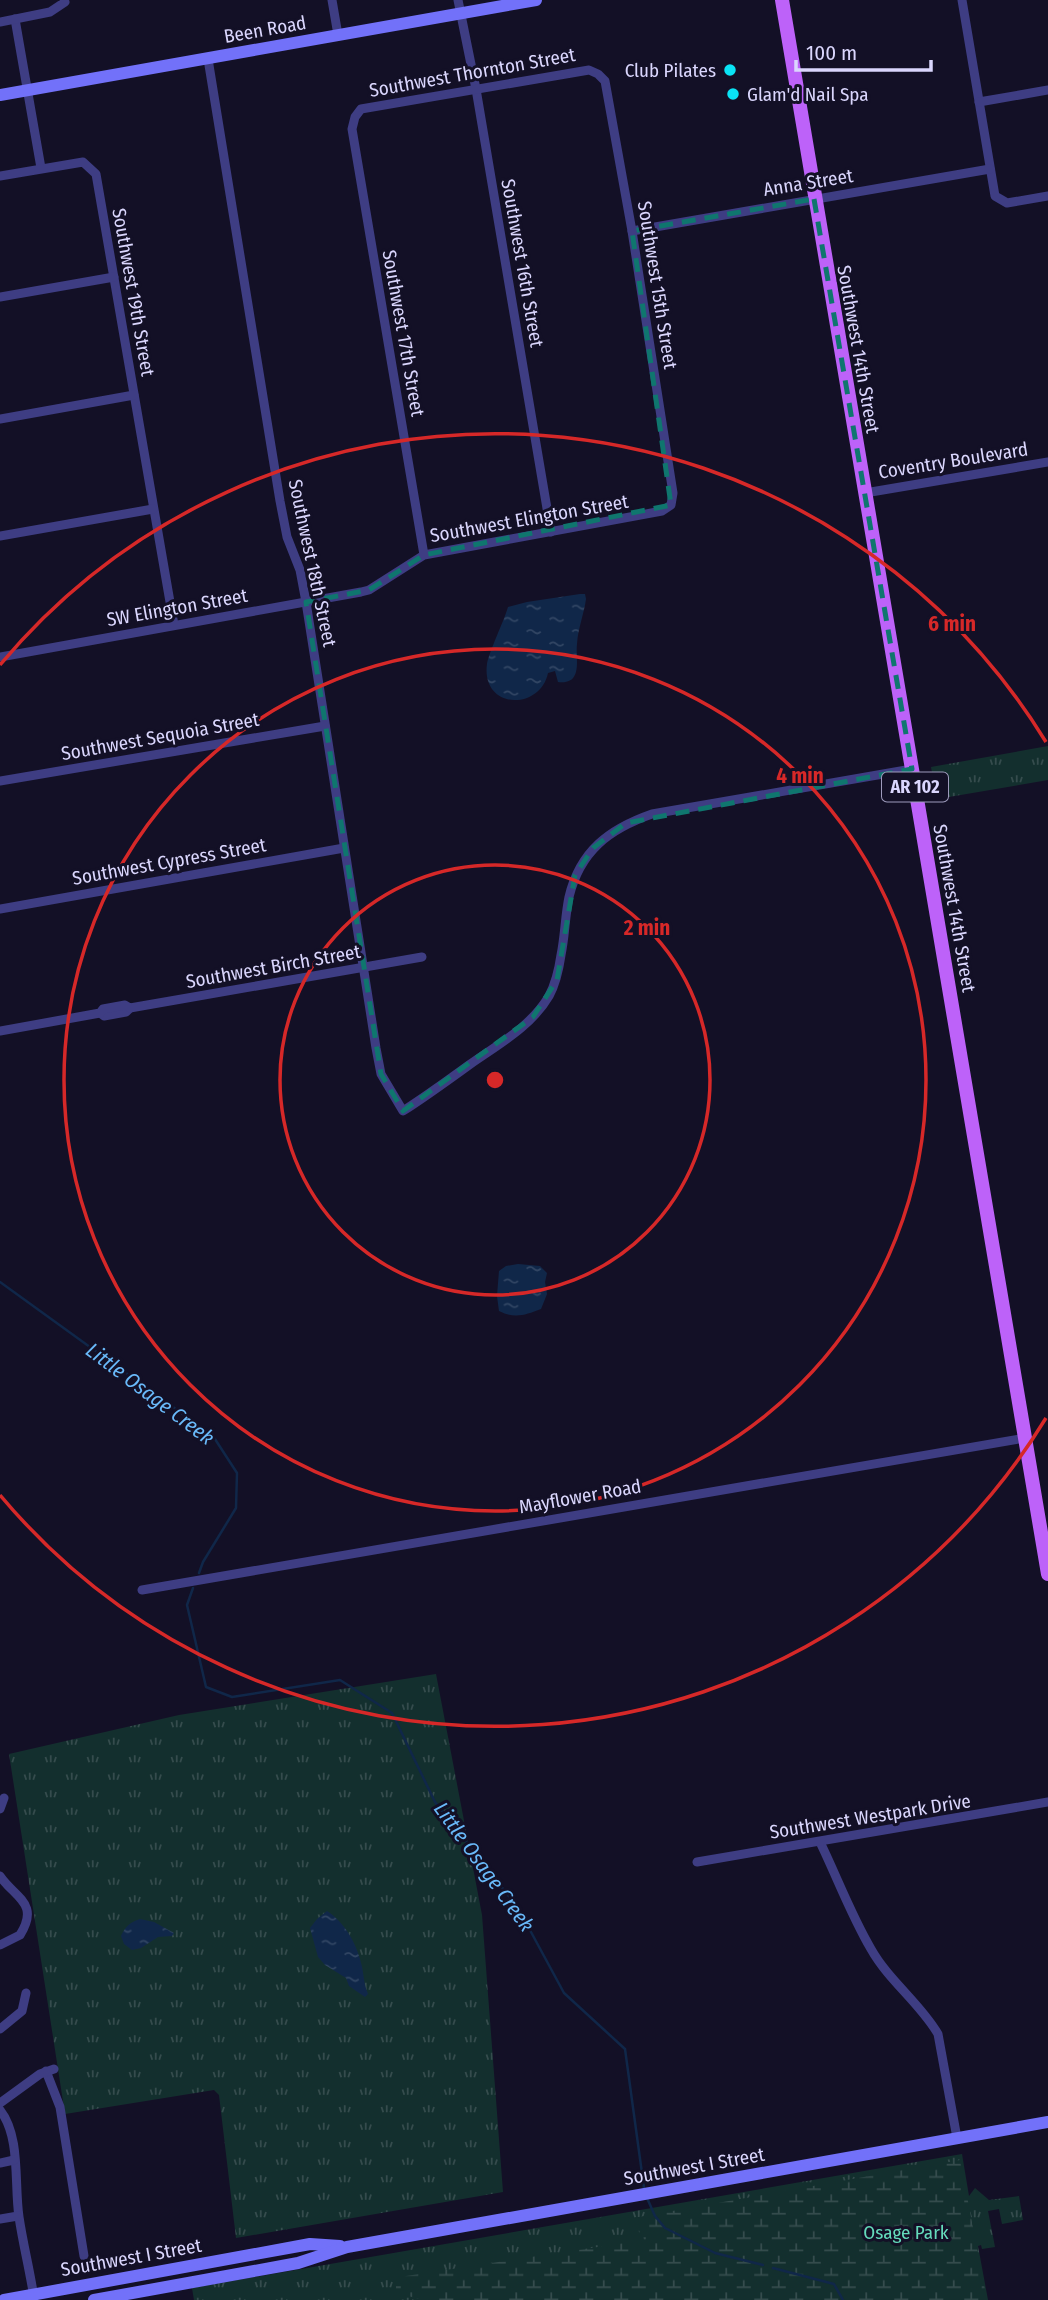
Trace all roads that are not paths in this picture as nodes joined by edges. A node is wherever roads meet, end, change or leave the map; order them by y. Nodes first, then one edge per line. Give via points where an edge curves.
1 (332, 0) edge
2 (458, 0) edge
3 (536, 0) edge
4 (782, 0) edge
5 (962, 0) edge
6 (64, 1) edge
7 (463, 13) junction
8 (15, 19) junction
9 (0, 22) edge
10 (338, 35) junction
11 (208, 59) junction
12 (598, 74) joint
13 (476, 89) junction
14 (26, 90) junction
15 (1048, 90) edge
16 (0, 95) edge
17 (979, 102) junction
18 (355, 117) joint
19 (41, 168) junction
20 (990, 169) junction
21 (0, 176) edge
22 (1048, 195) edge
23 (814, 199) junction
24 (632, 230) junction
25 (114, 276) junction
26 (0, 297) edge
27 (134, 395) junction
28 (0, 419) edge
29 (1048, 462) edge
30 (864, 493) junction
31 (671, 505) joint
32 (153, 509) junction
33 (551, 532) junction
34 (0, 536) edge
35 (424, 555) junction
36 (361, 592) joint
37 (306, 602) junction
38 (174, 625) junction
39 (0, 657) edge
40 (326, 726) junction
41 (912, 769) junction
42 (0, 781) edge
43 (344, 848) junction
44 (0, 909) edge
45 (422, 957) dead end
46 (364, 968) junction
47 (0, 1031) edge
48 (1025, 1438) junction
49 (1048, 1574) edge
50 (142, 1590) dead end
51 (4, 1798) dead end
52 (1048, 1802) edge
53 (0, 1809) edge
54 (820, 1842) junction
55 (697, 1862) dead end
56 (2, 1875) edge
57 (0, 1945) edge
58 (26, 1993) dead end
59 (0, 2029) edge
60 (0, 2103) edge
61 (0, 2110) edge
62 (1048, 2122) edge
63 (957, 2138) junction
64 (14, 2160) junction
65 (0, 2163) edge
66 (18, 2216) junction
67 (0, 2219) edge
68 (347, 2247) junction
69 (84, 2256) dead end
70 (34, 2297) edge
71 (4, 2300) edge
72 (94, 2300) edge

1 - 10 street
2 - 7 street, Southwest 16th Street
3 - 7 main road, Been Road
4 - 23 main road, Southwest 14th Street / AR 102
5 - 17 street
6 - 8 street via 50,12
7 - 10 main road, Been Road
7 - 13 street, Southwest 16th Street
8 - 9 street
8 - 14 street
10 - 11 main road, Been Road
11 - 14 main road, Been Road
11 - 37 street, Southwest 18th Street via 282,513
12 - 13 street, Southwest Thornton Street via 589,70
12 - 24 street, Southwest 15th Street via 605,82
13 - 18 street, Southwest Thornton Street via 361,109
13 - 33 street, Southwest 16th Street
14 - 16 main road, Been Road
14 - 19 street
15 - 17 street
17 - 20 street
18 - 35 street, Southwest 17th Street via 352,129
19 - 21 street
19 - 25 street, Southwest 19th Street via 83,162 96,174
20 - 22 street via 995,196 1007,203
20 - 23 street, Anna Street
23 - 24 street, Anna Street
23 - 30 main road, Southwest 14th Street / AR 102
24 - 31 street, Southwest 15th Street via 673,493
25 - 26 street
25 - 27 street, Southwest 19th Street
27 - 28 street
27 - 32 street, Southwest 19th Street
29 - 30 street, Coventry Boulevard
30 - 41 main road, Southwest 14th Street / AR 102
31 - 33 street, Southwest Elington Street via 662,511
32 - 34 street
32 - 38 street, Southwest 19th Street
33 - 35 street, Southwest Elington Street
35 - 36 street, Southwest Elington Street
36 - 37 street, SW Elington Street
37 - 38 street, SW Elington Street
37 - 40 street, Southwest 18th Street
38 - 39 street, SW Elington Street
40 - 42 street, Southwest Sequoia Street
40 - 43 street, Southwest 18th Street
41 - 46 street, Southwest 18th Street via 652,814 626,823 593,848 575,875 556,980 533,1017 403,1111 381,1074
41 - 48 main road, Southwest 14th Street / AR 102
43 - 44 street, Southwest Cypress Street
43 - 46 street, Southwest 18th Street
45 - 46 street, Southwest Birch Street
46 - 47 street, Southwest Birch Street
48 - 49 main road, Southwest 14th Street / AR 102
48 - 50 street, Mayflower Road
51 - 53 street
52 - 54 street, Southwest Westpark Drive
54 - 55 street, Southwest Westpark Drive
54 - 63 street via 871,1950 938,2034
56 - 57 street via 10,1890 25,1901 27,1916 20,1935
58 - 59 street via 22,2011
60 - 69 street via 50,2070
61 - 64 street via 8,2120
62 - 63 main road, Southwest I Street
63 - 68 main road, Southwest I Street
64 - 65 street
64 - 66 street
66 - 67 street
66 - 70 street
68 - 70 main road, Southwest I Street via 310,2244
68 - 72 main road, Southwest I Street via 298,2263
70 - 71 main road, Southwest I Street

